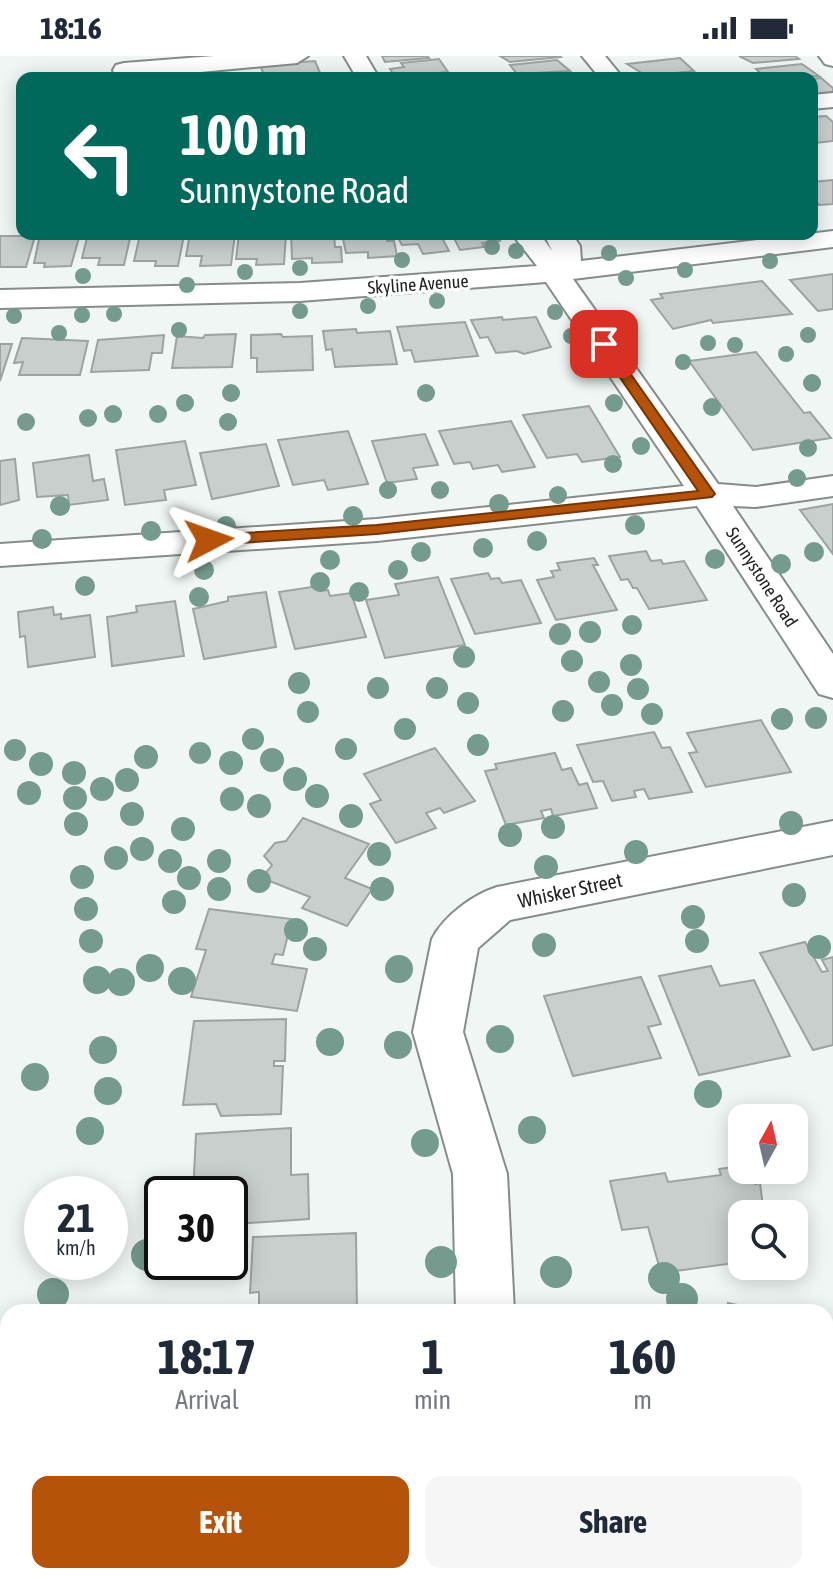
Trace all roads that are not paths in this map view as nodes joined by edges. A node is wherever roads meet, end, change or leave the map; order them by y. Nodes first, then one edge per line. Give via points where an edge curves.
1 (297, 56) edge
2 (593, 56) edge
3 (124, 72) edge
4 (607, 72) edge
5 (833, 239) edge
6 (530, 240) edge
7 (562, 240) edge
8 (561, 272) junction
9 (0, 299) edge
10 (833, 459) edge
11 (833, 486) edge
12 (707, 494) junction
13 (0, 555) edge
14 (833, 684) edge
15 (833, 838) edge
16 (485, 1304) edge

1 - 3 street
2 - 4 street
5 - 8 street, Skyline Avenue
6 - 8 street
7 - 8 street via 566,246
8 - 9 street, Skyline Avenue via 280,294
8 - 12 street, Sunnystone Road
10 - 12 street via 733,474
11 - 12 street via 756,497
12 - 13 street via 377,530
12 - 14 street, Sunnystone Road
15 - 16 street, Whisker Street via 497,905 456,939 438,1032 480,1174

